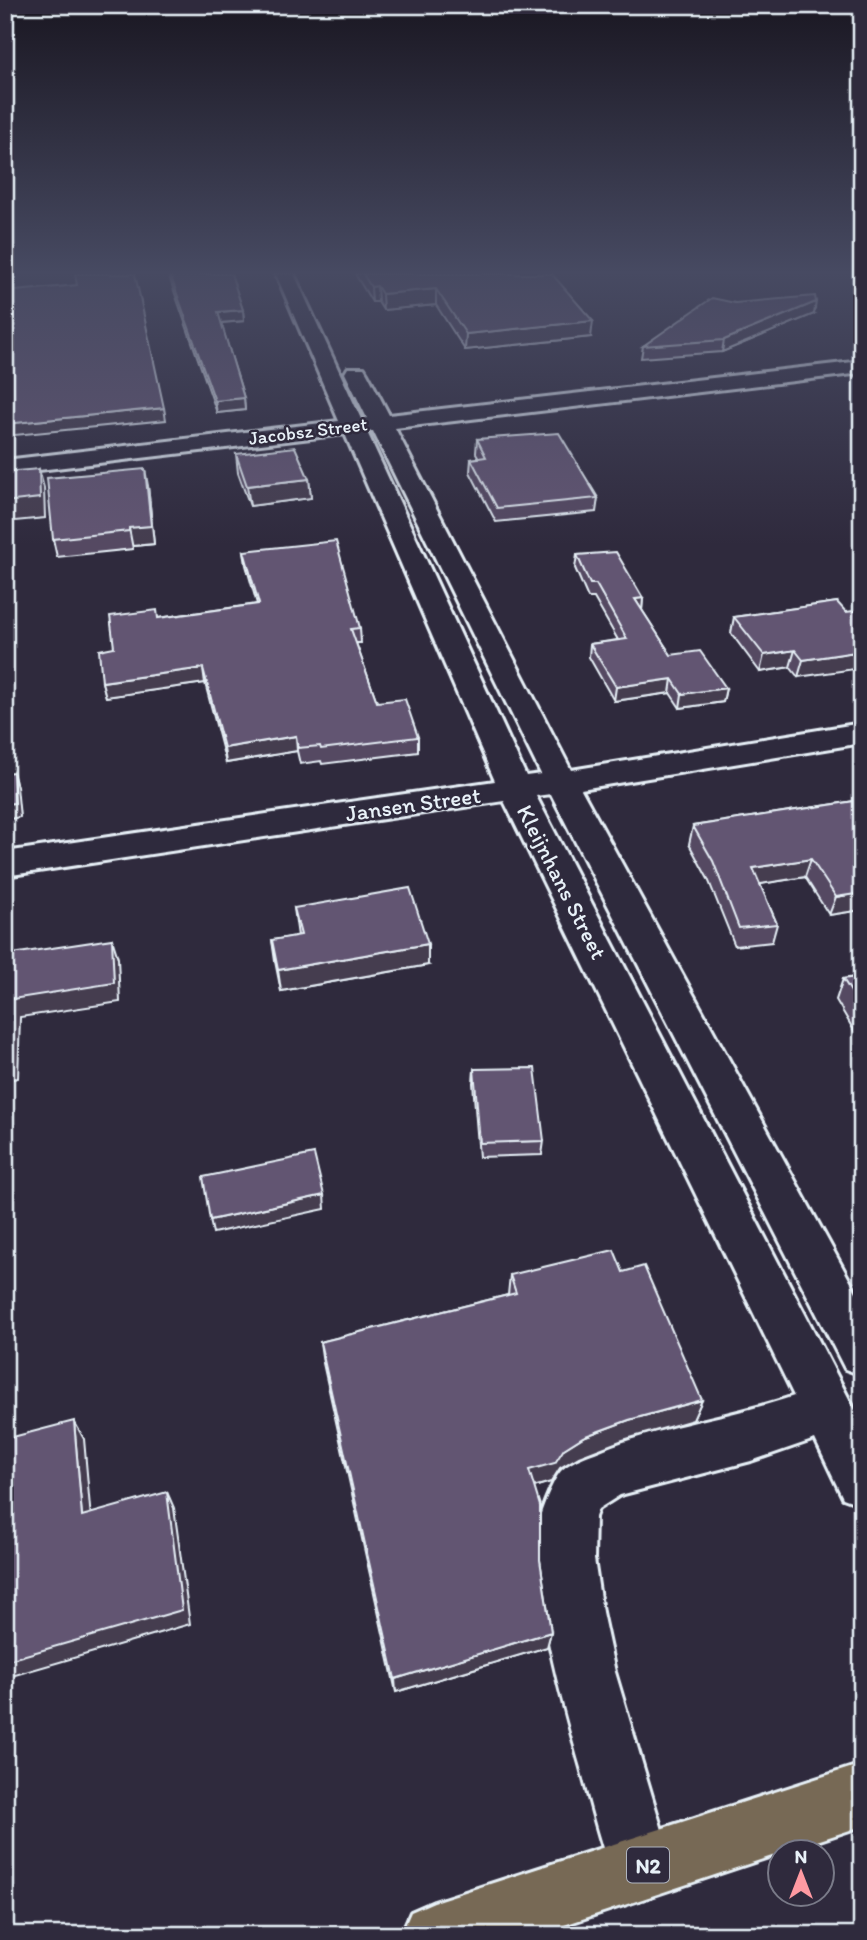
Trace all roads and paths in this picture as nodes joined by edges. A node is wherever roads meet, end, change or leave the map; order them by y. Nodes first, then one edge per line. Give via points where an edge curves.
1 (334, 365) edge
2 (343, 365) edge
3 (862, 367) edge
4 (367, 424) junction
5 (5, 467) edge
6 (862, 733) edge
7 (561, 782) junction
8 (515, 789) junction
9 (5, 864) edge
10 (862, 1352) edge
11 (827, 1409) junction
12 (862, 1479) edge
13 (862, 1795) edge
14 (641, 1867) junction
15 (434, 1935) edge

1 - 4 street, Kleijnhans Street
2 - 4 street, Kleijnhans Street
3 - 4 street, Jacobsz Street
4 - 5 street, Jacobsz Street
4 - 7 street, Kleijnhans Street
4 - 8 street, Kleijnhans Street
6 - 7 street, Jansen Street
7 - 8 street, Jansen Street
7 - 10 street, Kleijnhans Street
8 - 9 street, Jansen Street
8 - 11 street, Kleijnhans Street
11 - 12 street, Kleijnhans Street
11 - 14 street via 751,1436 606,1475 578,1491 569,1511 569,1580 580,1651
13 - 14 highway, N2
14 - 15 highway, N2

